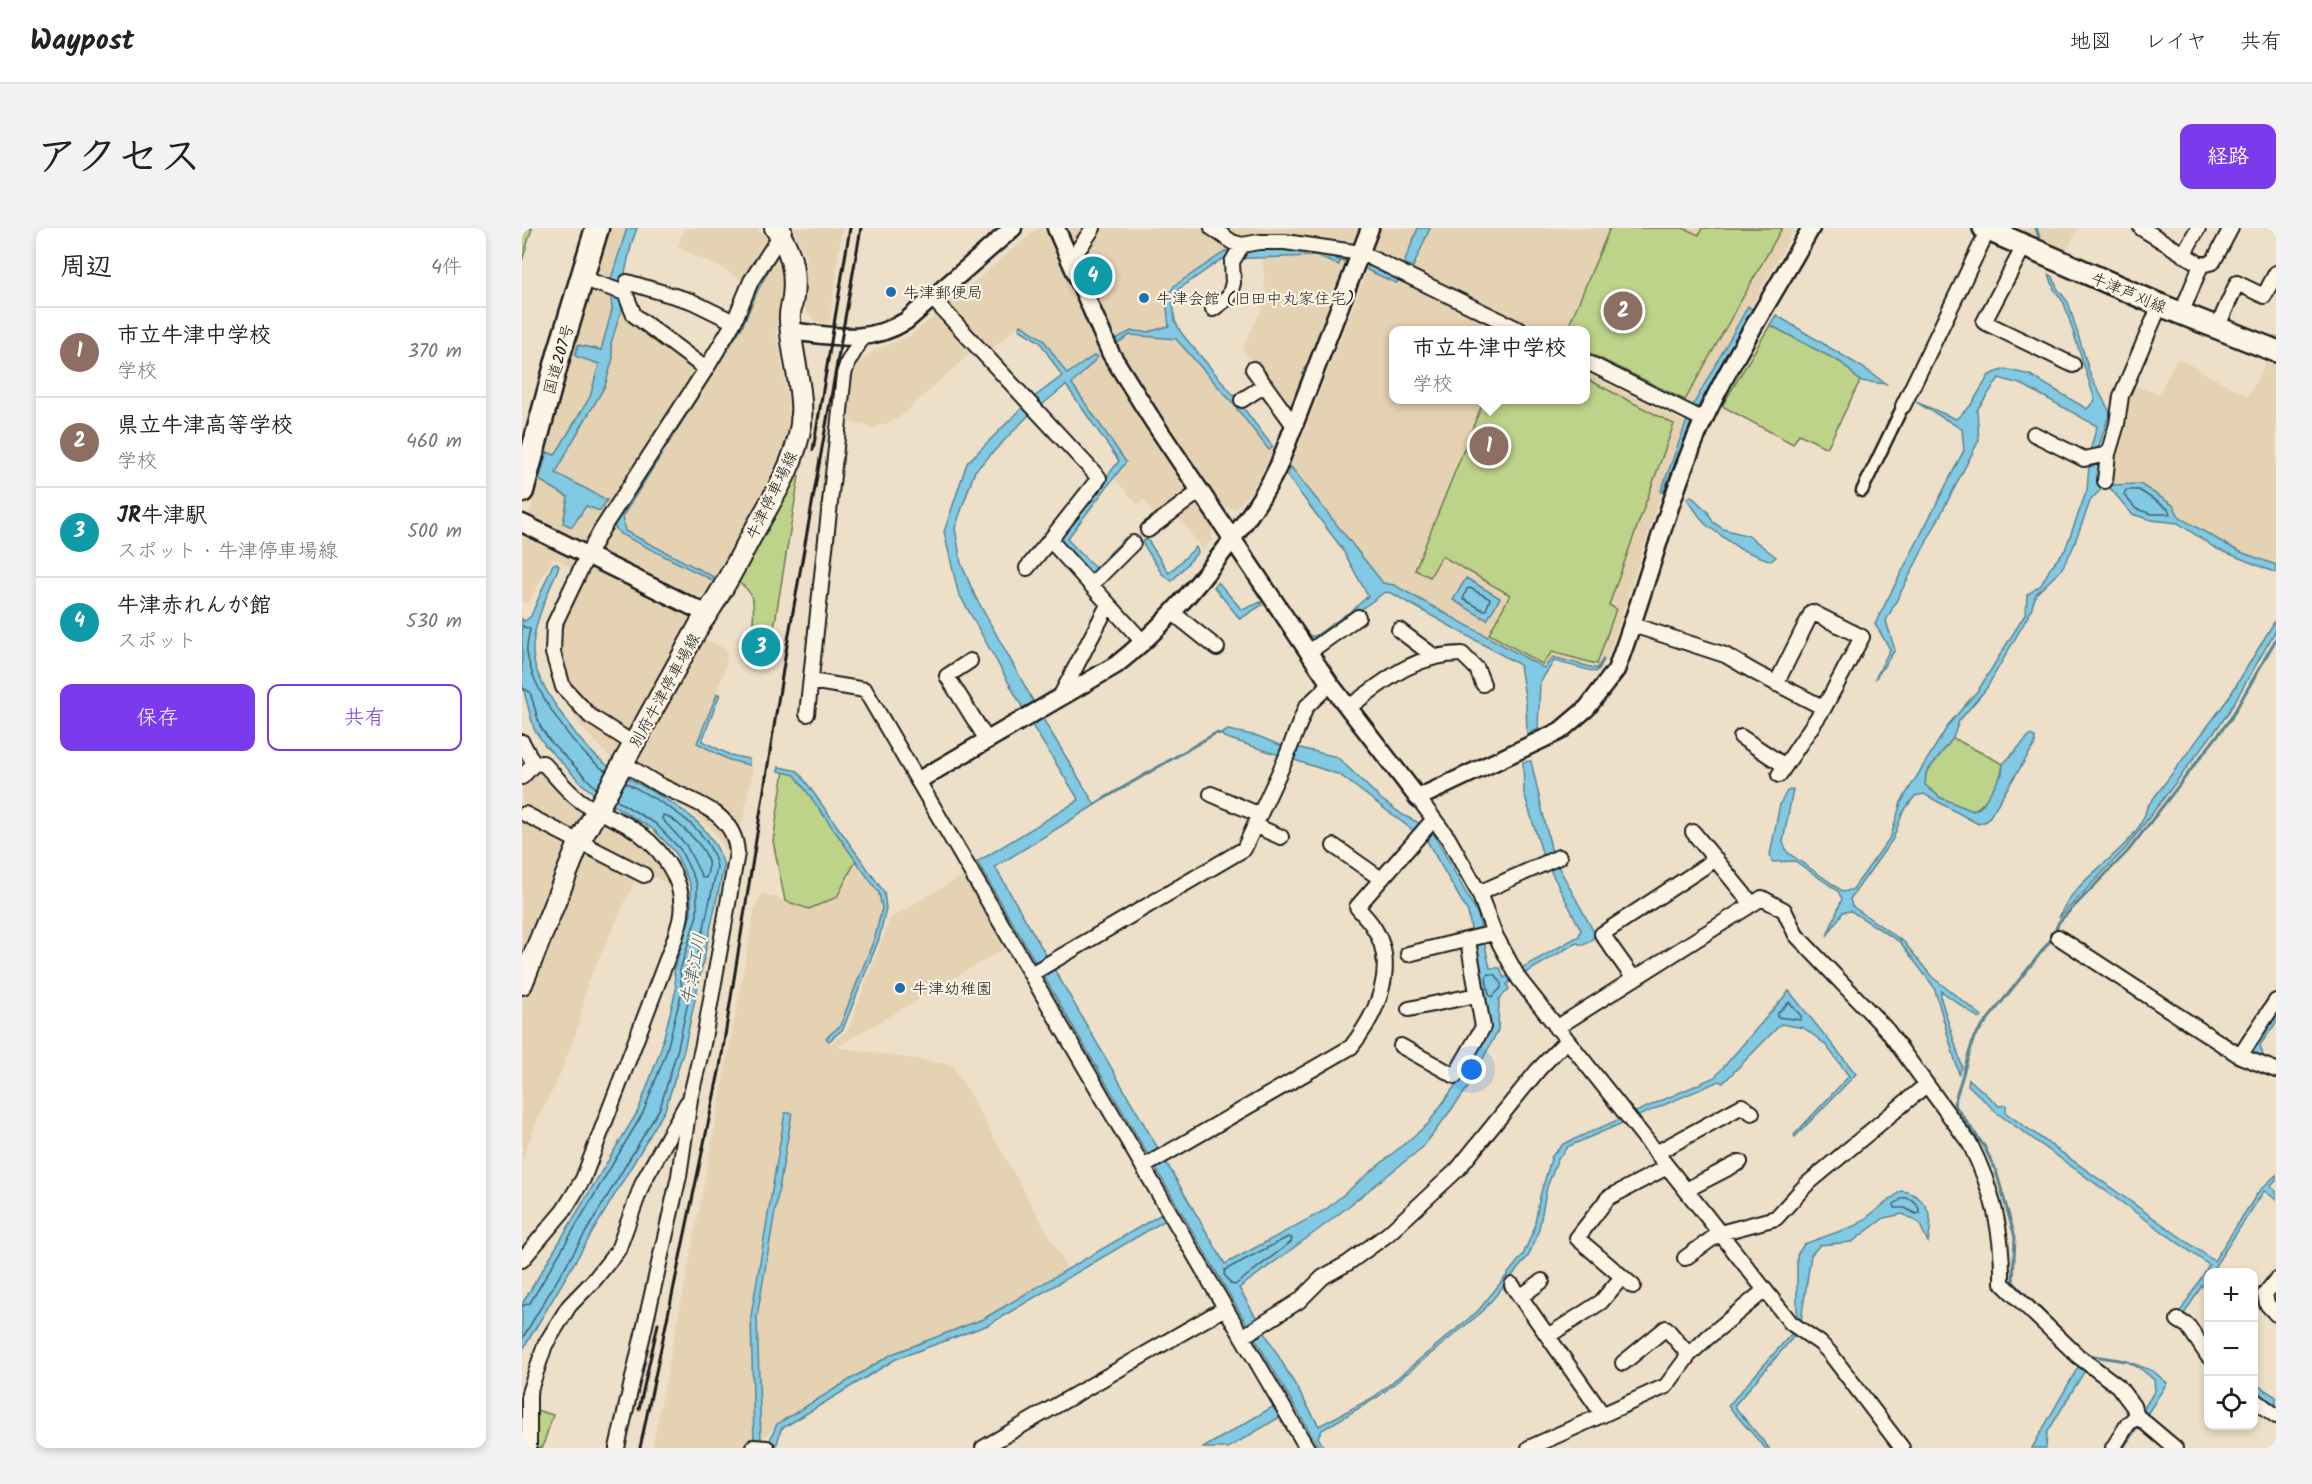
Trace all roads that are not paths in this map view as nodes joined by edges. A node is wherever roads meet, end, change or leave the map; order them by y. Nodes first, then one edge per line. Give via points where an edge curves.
1 (597, 228) edge
2 (1013, 228) edge
3 (1056, 228) edge
4 (1093, 228) edge
5 (1212, 228) edge
6 (1370, 228) edge
7 (1811, 228) edge
8 (2141, 228) edge
9 (2198, 228) edge
10 (2232, 228) edge
11 (1986, 229) edge
12 (780, 230) edge
13 (2160, 233) edge
14 (1259, 235) edge
15 (1242, 245) junction
16 (2024, 246) junction
17 (2183, 255) junction
18 (1359, 260) junction
19 (1070, 262) junction
20 (2201, 265) junction
21 (2276, 273) edge
22 (581, 279) junction
23 (626, 288) junction
24 (932, 298) junction
25 (2160, 305) junction
26 (1213, 309) dead end
27 (2181, 314) junction
28 (734, 322) junction
29 (1514, 326) edge
30 (2217, 328) junction
31 (790, 331) junction
32 (862, 338) junction
33 (2276, 351) edge
34 (1590, 363) edge
35 (2073, 364) dead end
36 (706, 369) junction
37 (1253, 369) dead end
38 (1265, 385) junction
39 (1242, 400) dead end
40 (1903, 406) joint
41 (1696, 416) junction
42 (1294, 428) junction
43 (2034, 434) dead end
44 (2108, 454) junction
45 (2105, 481) dead end
46 (522, 491) edge
47 (1200, 491) junction
48 (1862, 492) dead end
49 (522, 522) edge
50 (1148, 530) dead end
51 (1233, 538) junction
52 (1050, 540) junction
53 (1133, 543) dead end
54 (588, 554) junction
55 (1027, 568) dead end
56 (1092, 585) junction
57 (1108, 605) junction
58 (1173, 613) junction
59 (707, 614) junction
60 (1358, 617) dead end
61 (1633, 625) junction
62 (1400, 630) dead end
63 (1144, 642) junction
64 (1217, 648) dead end
65 (1309, 652) junction
66 (1436, 657) junction
67 (970, 661) dead end
68 (811, 681) junction
69 (1330, 684) junction
70 (1482, 684) dead end
71 (1776, 684) junction
72 (1059, 699) junction
73 (1348, 708) junction
74 (1824, 708) junction
75 (807, 714) dead end
76 (1741, 737) dead end
77 (987, 740) junction
78 (522, 742) edge
79 (634, 744) junction
80 (534, 764) junction
81 (622, 765) junction
82 (522, 777) edge
83 (919, 780) junction
84 (1211, 794) dead end
85 (1418, 798) junction
86 (597, 810) junction
87 (525, 814) dead end
88 (1432, 819) junction
89 (1258, 820) junction
90 (1693, 832) dead end
91 (1281, 837) dead end
92 (579, 843) junction
93 (1334, 846) dead end
94 (1559, 857) dead end
95 (1716, 859) junction
96 (644, 875) dead end
97 (1381, 879) junction
98 (1479, 893) junction
99 (1752, 904) junction
100 (1494, 933) junction
101 (2058, 937) dead end
102 (1468, 941) junction
103 (1408, 954) dead end
104 (1032, 974) junction
105 (524, 975) edge
106 (1634, 979) junction
107 (1477, 994) junction
108 (2276, 1001) edge
109 (1409, 1009) dead end
110 (1556, 1028) junction
111 (1566, 1041) junction
112 (1401, 1046) dead end
113 (2240, 1056) junction
114 (2276, 1070) edge
115 (1926, 1085) junction
116 (690, 1099) junction
117 (1752, 1113) dead end
118 (1656, 1153) junction
119 (1740, 1162) dead end
120 (1143, 1167) junction
121 (1667, 1167) junction
122 (1686, 1190) junction
123 (1720, 1233) junction
124 (1685, 1258) dead end
125 (522, 1260) edge
126 (1622, 1276) junction
127 (2276, 1280) edge
128 (1542, 1281) dead end
129 (1512, 1285) dead end
130 (1633, 1286) dead end
131 (1766, 1290) junction
132 (1520, 1297) junction
133 (1226, 1308) junction
134 (2276, 1314) edge
135 (2178, 1320) dead end
136 (1548, 1336) junction
137 (1242, 1337) junction
138 (2204, 1350) edge
139 (1689, 1355) junction
140 (1623, 1363) dead end
141 (2258, 1403) edge
142 (1603, 1415) junction
143 (2136, 1416) junction
144 (2276, 1416) edge
145 (529, 1448) edge
146 (617, 1448) edge
147 (983, 1448) edge
148 (1307, 1448) edge
149 (1529, 1448) edge
150 (1902, 1448) edge
151 (2113, 1448) edge
152 (2175, 1448) edge

1 - 22 highway, 国道207号
2 - 24 street
3 - 19 street
4 - 19 street
5 - 15 street
6 - 18 street
7 - 41 street
8 - 13 street
9 - 17 street
10 - 20 street via 2212,262
11 - 16 main road, 牛津芦刈線
11 - 40 street
12 - 28 street via 751,281
12 - 31 main road, 牛津停車場線 via 793,268
13 - 17 street
14 - 15 street
14 - 18 street
15 - 26 street via 1232,262 1229,297
16 - 25 main road, 牛津芦刈線
16 - 35 street via 1983,321
17 - 20 street
18 - 29 street via 1402,272
18 - 42 street
19 - 47 street via 1111,354
20 - 27 street
21 - 30 street via 2264,296 2237,284
22 - 23 street via 609,288
22 - 46 highway, 国道207号
23 - 28 street via 691,301
23 - 36 street via 634,315
24 - 32 street via 896,327
24 - 52 street via 1099,478
25 - 27 main road, 牛津芦刈線
25 - 44 street via 2121,396
27 - 30 main road, 牛津芦刈線
28 - 36 street
30 - 33 main road, 牛津芦刈線
31 - 32 street
31 - 59 main road, 牛津停車場線 via 802,400 794,451 783,478
32 - 68 street via 844,374
34 - 41 street
36 - 54 street
37 - 38 street
38 - 39 street
38 - 42 street
40 - 48 street
41 - 61 street via 1680,480
42 - 51 street via 1259,502
43 - 44 street via 2084,459
44 - 45 street
47 - 50 street
47 - 51 street
49 - 54 street
51 - 58 street
51 - 65 street
52 - 55 street
52 - 56 street
53 - 56 street
54 - 59 street
54 - 79 street via 554,625 553,653 563,687 590,716
56 - 57 street
57 - 63 street
57 - 72 street
58 - 63 street
58 - 64 street
59 - 79 main road, 別府牛津停車場線
60 - 65 street
61 - 71 street via 1725,655
61 - 85 street via 1616,670 1587,708 1560,730
62 - 66 street
63 - 72 street via 1116,665
65 - 69 street
66 - 70 street via 1462,654 1477,669
66 - 73 street via 1400,669
67 - 77 street via 947,676
68 - 75 street
68 - 83 street via 865,690
69 - 73 street
69 - 89 street via 1306,707
71 - 74 street
71 - 74 street via 1812,612 1862,637
72 - 77 street
73 - 85 street
74 - 76 street via 1782,771
77 - 83 street
78 - 80 street
79 - 81 main road, 別府牛津停車場線
80 - 82 street
80 - 86 street via 543,763 579,800
81 - 86 main road, 別府牛津停車場線
81 - 116 street via 701,803 737,839 730,899
83 - 104 street
84 - 89 street
85 - 88 street
86 - 92 main road
86 - 125 street via 640,834 664,858 678,882 681,915 583,1179 564,1210
87 - 92 street
88 - 97 street
88 - 98 street via 1448,838
89 - 91 street
89 - 104 street via 1244,849
90 - 95 street
92 - 96 street
92 - 105 main road
93 - 97 street
94 - 98 street
95 - 99 street
95 - 106 street via 1602,934
97 - 120 street via 1357,907 1373,927 1383,952 1384,984 1356,1041
98 - 100 street
99 - 106 street
99 - 115 street via 1762,898 1784,910 1797,935 1887,1030
100 - 102 street
100 - 110 street via 1516,974
101 - 113 street
102 - 103 street
102 - 107 street
104 - 120 street
106 - 110 street
107 - 109 street
107 - 112 street via 1483,1027 1455,1076
108 - 113 street
110 - 111 street
111 - 118 street
111 - 137 street via 1450,1176 1388,1234 1323,1277 1299,1301
113 - 114 street
115 - 123 street via 1806,1185 1776,1218
115 - 143 street via 1978,1161 1998,1221 2002,1283 2078,1356 2118,1386
116 - 145 street via 643,1182 618,1250 569,1306 545,1345 530,1393
116 - 146 street via 679,1176
117 - 118 street via 1742,1106
118 - 121 street
119 - 122 street
120 - 133 street
121 - 122 street
121 - 126 street via 1608,1198 1576,1238
122 - 123 street
123 - 124 street
123 - 131 street
126 - 130 street
126 - 136 street via 1601,1302
127 - 134 street via 2265,1294 2267,1304
128 - 132 street
129 - 132 street
131 - 139 street
131 - 150 street via 1796,1326 1829,1352
132 - 136 street
133 - 137 street
133 - 147 street
135 - 138 street via 2188,1326
136 - 142 street
137 - 148 street
139 - 140 street via 1666,1328
139 - 142 street via 1666,1386
141 - 144 street
142 - 149 street
143 - 151 street
143 - 152 street

